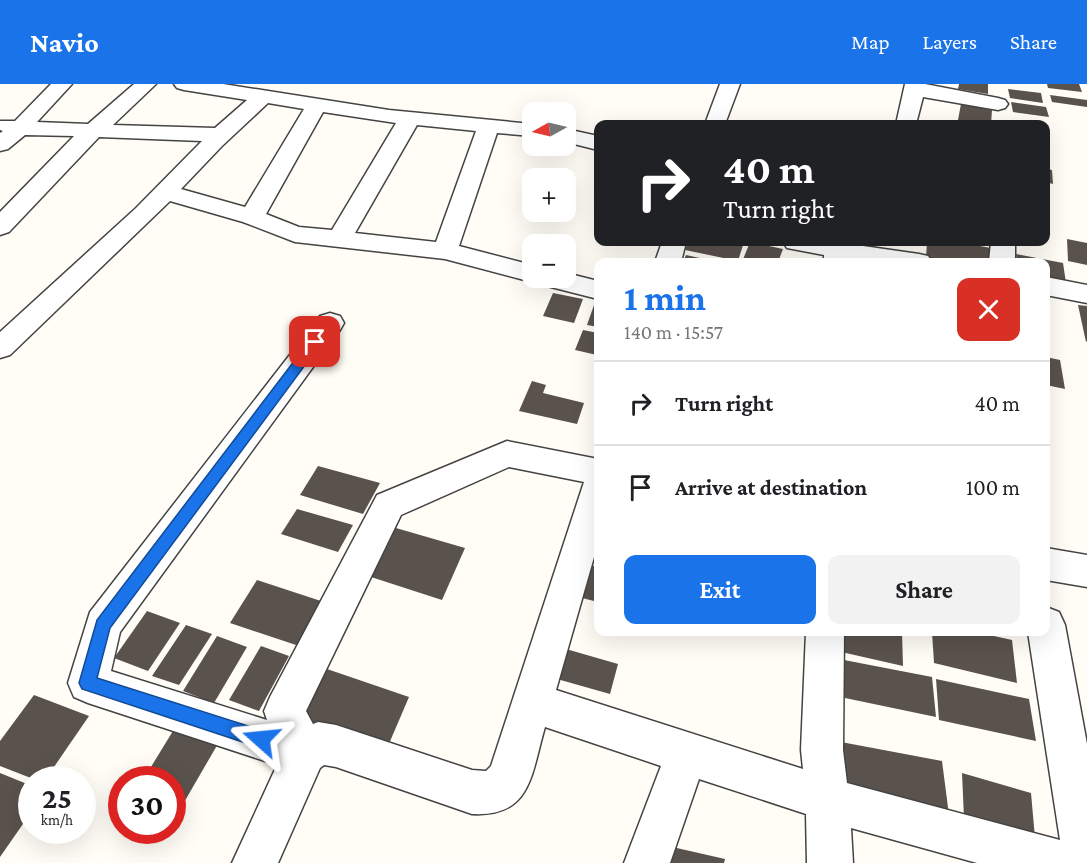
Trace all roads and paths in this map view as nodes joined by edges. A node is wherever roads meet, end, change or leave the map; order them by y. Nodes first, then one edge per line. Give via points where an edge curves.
1 (62, 84) edge
2 (146, 84) edge
3 (184, 84) edge
4 (730, 84) edge
5 (915, 86) edge
6 (262, 98) junction
7 (1000, 104) edge
8 (316, 106) junction
9 (410, 118) junction
10 (717, 120) edge
11 (907, 120) edge
12 (489, 125) junction
13 (10, 127) edge
14 (522, 129) edge
15 (94, 130) junction
16 (220, 135) junction
17 (576, 138) edge
18 (594, 143) edge
19 (0, 144) edge
20 (164, 192) junction
21 (10, 209) edge
22 (252, 217) junction
23 (0, 227) edge
24 (339, 239) junction
25 (808, 246) edge
26 (875, 248) edge
27 (445, 251) junction
28 (837, 256) edge
29 (906, 258) edge
30 (522, 270) edge
31 (576, 285) edge
32 (1050, 287) edge
33 (594, 289) edge
34 (1087, 294) edge
35 (330, 323) dead end
36 (0, 348) edge
37 (594, 471) edge
38 (594, 500) edge
39 (1050, 565) edge
40 (1087, 571) edge
41 (825, 636) edge
42 (1048, 636) edge
43 (532, 703) junction
44 (305, 753) junction
45 (687, 754) junction
46 (827, 799) junction
47 (255, 863) edge
48 (647, 863) edge
49 (830, 863) edge
50 (1059, 863) edge
51 (1086, 863) edge

1 - 13 street
2 - 15 street
3 - 6 street
4 - 10 street
5 - 7 street
5 - 11 street
6 - 8 street
6 - 16 street
8 - 9 street
8 - 22 street
9 - 12 street
9 - 24 street
12 - 14 street
12 - 27 street
13 - 15 street
13 - 19 street
15 - 16 street
15 - 21 street
16 - 20 street
17 - 18 street
20 - 22 street
20 - 36 street
21 - 23 street
22 - 24 street via 295,234
24 - 27 street
25 - 28 street
26 - 28 street
26 - 29 street
27 - 30 street
31 - 33 street
32 - 34 street
35 - 44 street via 103,625 88,683
37 - 44 street via 507,454 389,505 284,711
38 - 43 street
39 - 40 street
41 - 46 street via 822,750
42 - 51 street
43 - 44 street via 508,780 493,793 472,792 336,746 318,743
43 - 45 street
44 - 47 street
45 - 46 street
45 - 48 street
46 - 49 street
46 - 50 street

